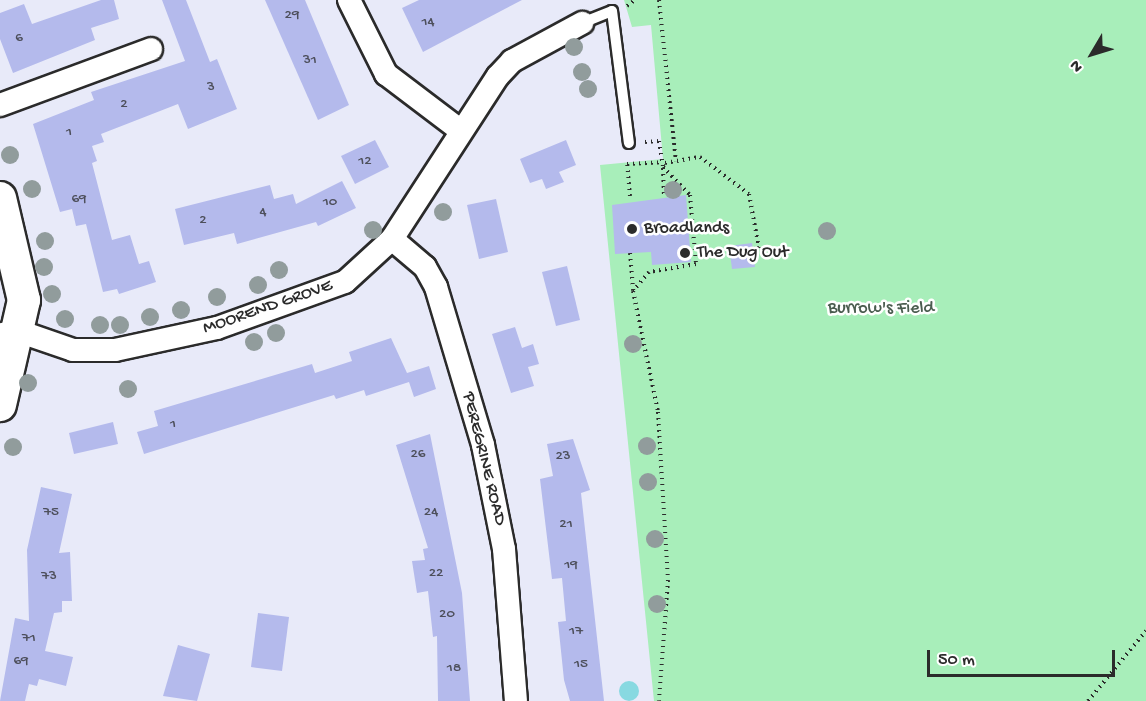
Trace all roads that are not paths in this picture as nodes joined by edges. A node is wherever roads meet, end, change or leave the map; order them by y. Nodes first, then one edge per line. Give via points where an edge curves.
1 (349, 0) edge
2 (582, 23) joint
3 (151, 49) dead end
4 (0, 105) edge
5 (461, 130) junction
6 (629, 143) road end
7 (0, 198) edge
8 (392, 239) junction
9 (9, 333) edge
10 (0, 405) edge
11 (516, 701) edge

1 - 5 street via 386,74
2 - 5 street, MOOREND GROVE via 512,61
2 - 6 lane via 612,10
3 - 4 street
5 - 8 street, MOOREND GROVE
7 - 9 street via 24,300
8 - 9 street, MOOREND GROVE via 360,271 328,290 217,328 94,352
8 - 11 street, PEREGRINE ROAD via 425,267 436,286 483,445 504,549
9 - 10 street

